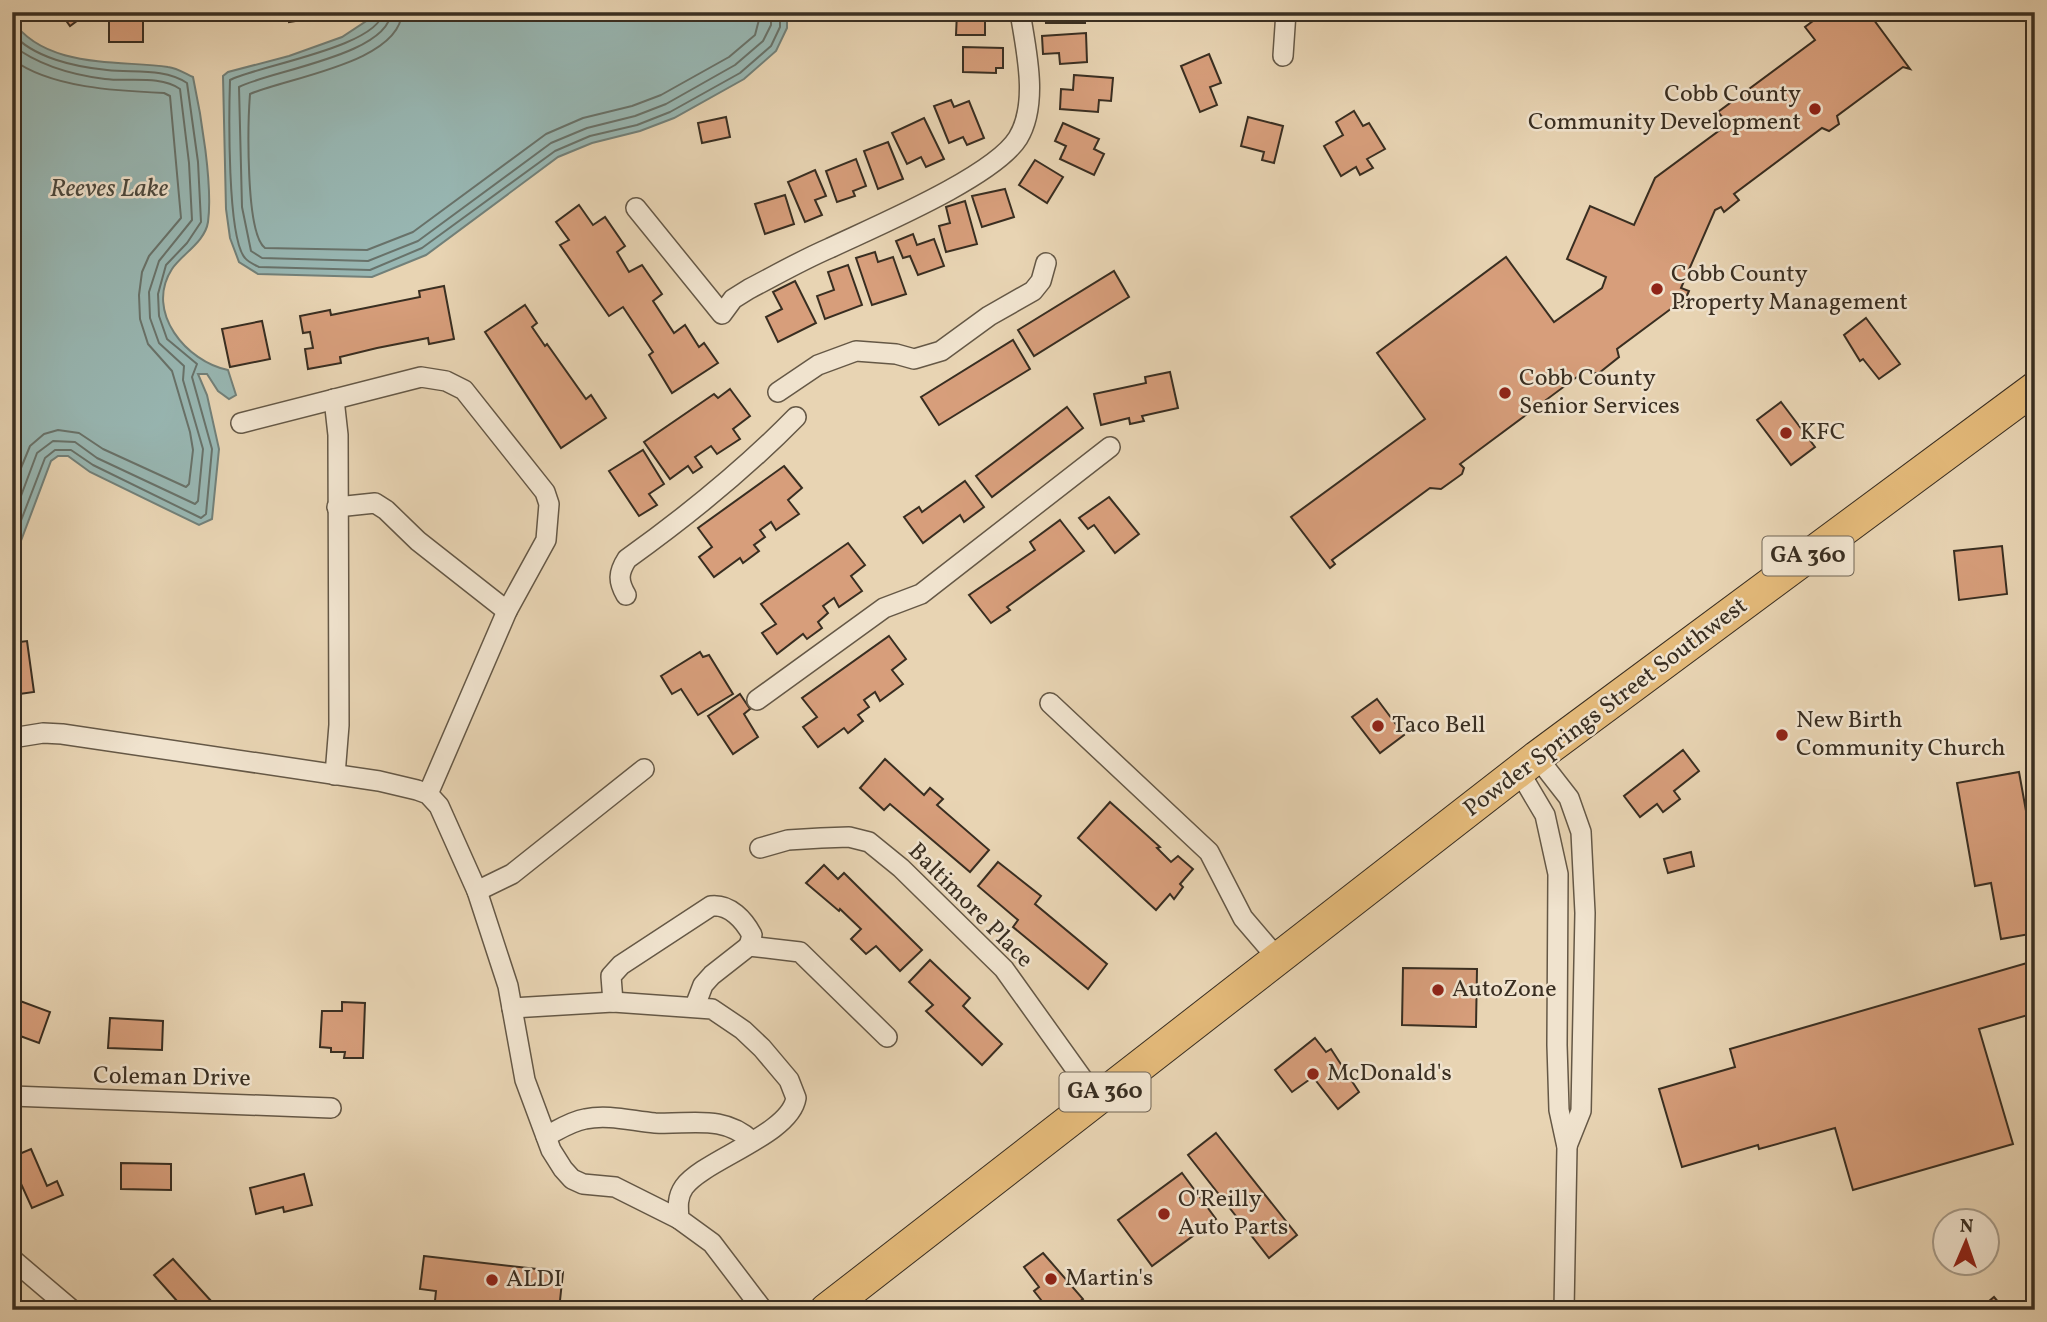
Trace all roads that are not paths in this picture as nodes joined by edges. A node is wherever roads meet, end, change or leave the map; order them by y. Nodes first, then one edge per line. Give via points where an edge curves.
1 (1020, 12) edge
2 (1286, 12) edge
3 (1283, 56) dead end
4 (636, 208) dead end
5 (1046, 263) dead end
6 (2035, 388) edge
7 (778, 392) dead end
8 (334, 399) junction
9 (796, 417) dead end
10 (241, 423) dead end
11 (1110, 447) dead end
12 (337, 507) junction
13 (626, 595) dead end
14 (507, 611) junction
15 (757, 700) dead end
16 (1050, 703) dead end
17 (12, 738) edge
18 (1528, 764) junction
19 (644, 769) dead end
20 (335, 775) junction
21 (428, 794) junction
22 (760, 848) dead end
23 (477, 891) junction
24 (749, 946) junction
25 (1279, 960) junction
26 (613, 1002) junction
27 (695, 1006) junction
28 (512, 1008) junction
29 (887, 1037) dead end
30 (12, 1096) edge
31 (1097, 1099) junction
32 (331, 1108) dead end
33 (546, 1136) junction
34 (752, 1141) junction
35 (1567, 1147) junction
36 (678, 1219) junction
37 (12, 1259) edge
38 (72, 1310) edge
39 (763, 1310) edge
40 (826, 1310) edge
41 (1564, 1310) edge

1 - 4 street via 1028,94 1025,121 1007,151 932,198 749,289 733,299 722,314
2 - 3 street
5 - 7 street via 1033,291 941,351 914,359 856,351 818,365
6 - 18 main road, Powder Springs Street Southwest / GA 360
8 - 10 street
8 - 12 street
8 - 14 street via 421,377 435,378 464,390 484,411 538,480 549,504 546,540
9 - 13 street via 682,519 627,559 619,582
11 - 15 street via 921,594 884,608
12 - 14 street via 375,503
12 - 20 street via 339,725
14 - 21 street
16 - 25 street via 1209,852 1244,918
17 - 20 street via 62,734
18 - 25 main road, Powder Springs Street Southwest / GA 360
18 - 35 street via 1558,874 1559,1110
18 - 35 street via 1562,786 1577,815 1585,866 1581,1111
19 - 23 street via 512,874
20 - 21 street
21 - 23 street via 439,806
22 - 31 street, Baltimore Place via 821,838 869,842 1004,969
23 - 28 street
24 - 26 street via 752,935 741,918 729,909 711,906 621,965 611,976
24 - 27 street via 712,975
24 - 29 street via 800,952
25 - 31 main road, GA 360
26 - 27 street
26 - 28 street
27 - 34 street via 721,1014 743,1030 789,1080 796,1098 792,1112
28 - 33 street via 525,1080
30 - 32 street, Coleman Drive
31 - 40 main road, GA 360
33 - 34 street via 596,1117 653,1123 705,1121 735,1128
33 - 36 street via 572,1179 615,1187
34 - 36 street via 684,1186
35 - 41 street
36 - 39 street via 712,1243
37 - 38 street

